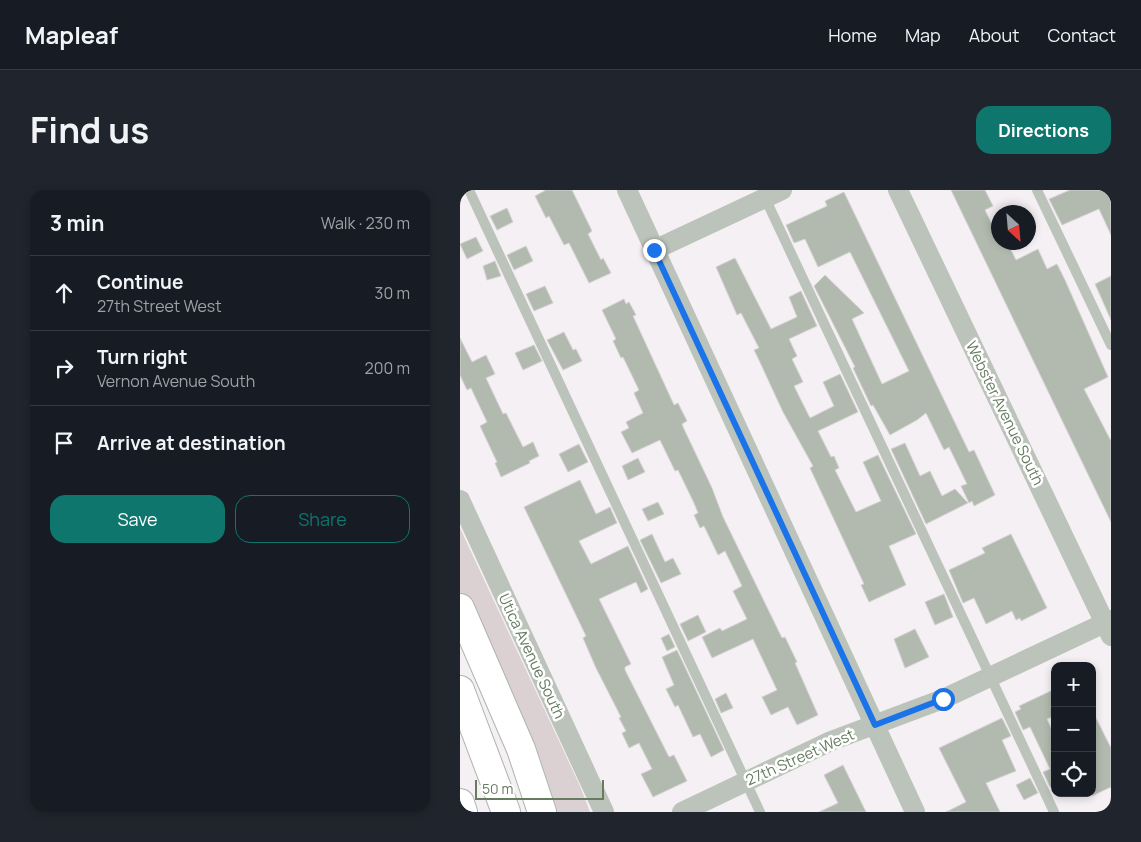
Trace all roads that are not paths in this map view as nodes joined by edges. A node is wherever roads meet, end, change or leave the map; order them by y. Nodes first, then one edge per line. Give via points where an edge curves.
1 (469, 190) edge
2 (627, 190) edge
3 (898, 190) edge
4 (1036, 190) edge
5 (774, 194) edge
6 (654, 250) junction
7 (1111, 345) edge
8 (460, 500) edge
9 (460, 608) edge
10 (1109, 627) edge
11 (991, 677) junction
12 (460, 690) edge
13 (875, 725) junction
14 (745, 781) junction
15 (460, 803) edge
16 (463, 812) edge
17 (506, 812) edge
18 (542, 812) edge
19 (604, 812) edge
20 (682, 812) edge
21 (760, 812) edge
22 (915, 812) edge
23 (1054, 812) edge

1 - 14 lane
2 - 6 street
3 - 10 street, Webster Avenue South
4 - 7 lane
5 - 6 street
5 - 11 lane
6 - 13 street
8 - 19 street, Utica Avenue South
9 - 18 highway via 521,749
10 - 11 street, 27th Street West
11 - 13 street, 27th Street West
11 - 23 lane
12 - 17 highway
13 - 14 street, 27th Street West via 831,741
13 - 22 street
14 - 20 street, 27th Street West
14 - 21 lane
15 - 16 highway

